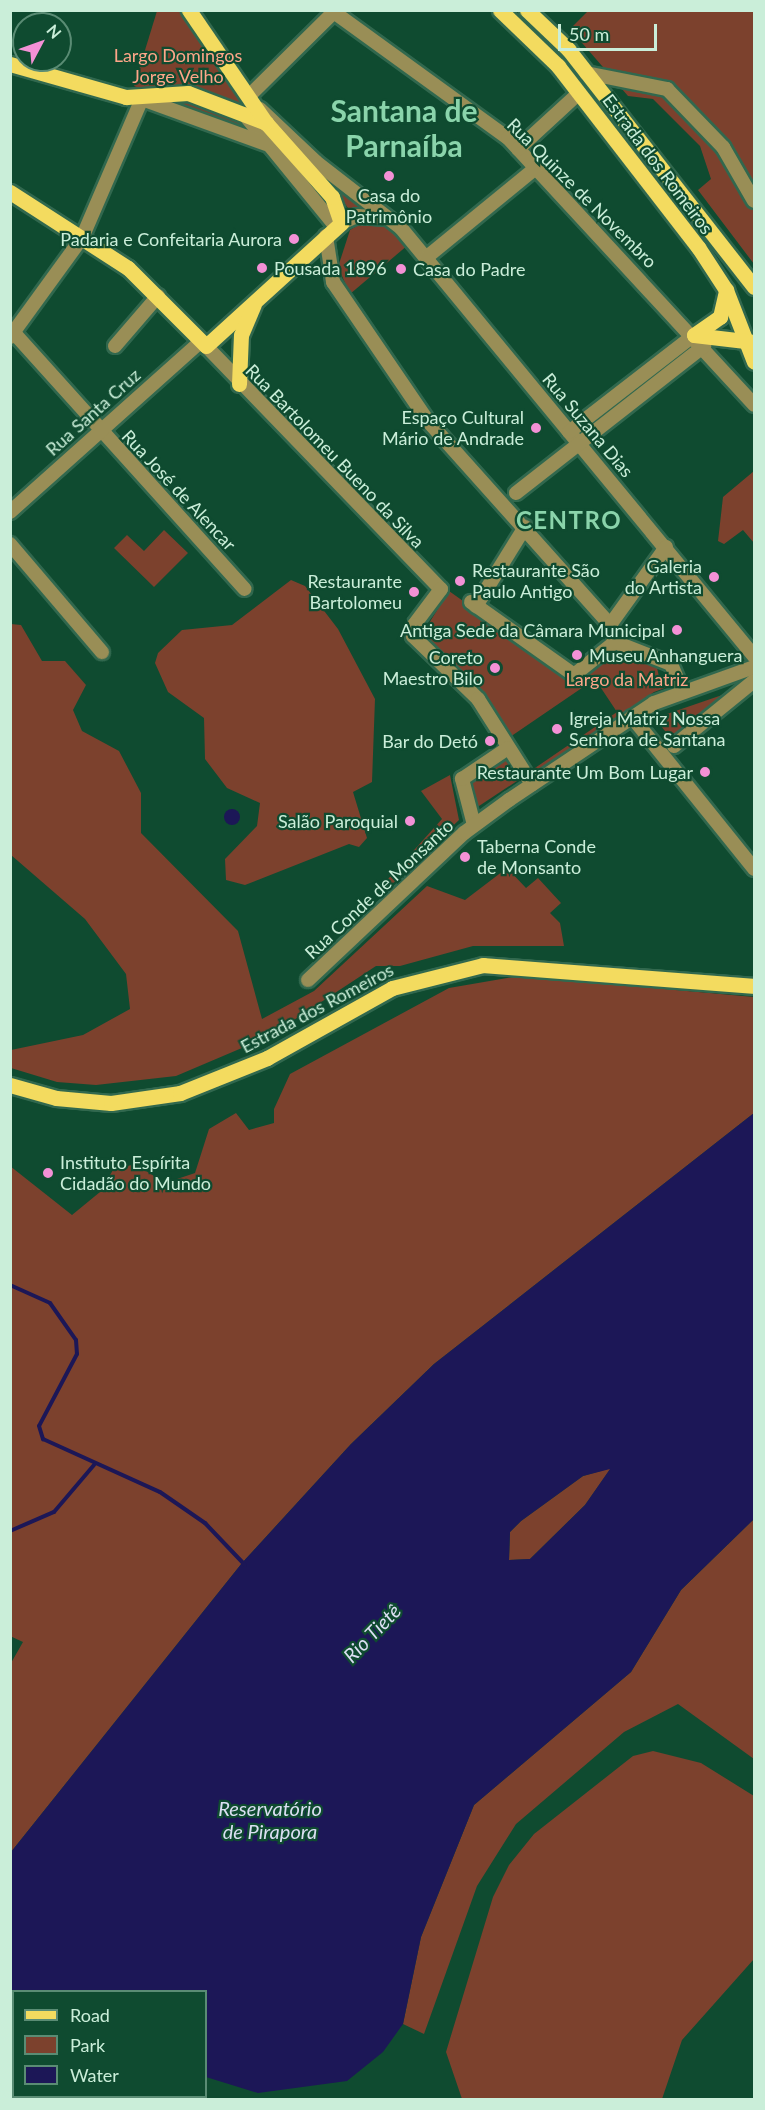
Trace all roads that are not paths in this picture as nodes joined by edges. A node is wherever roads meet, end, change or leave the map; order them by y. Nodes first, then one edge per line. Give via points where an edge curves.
1 (189, 10) edge
2 (500, 10) edge
3 (527, 10) edge
4 (333, 11) edge
5 (10, 64) edge
6 (586, 72) junction
7 (579, 93) junction
8 (142, 99) junction
9 (258, 106) junction
10 (244, 114) junction
11 (266, 144) junction
12 (518, 149) junction
13 (537, 167) junction
14 (10, 192) edge
15 (754, 201) edge
16 (392, 219) junction
17 (334, 229) junction
18 (82, 238) junction
19 (724, 248) junction
20 (427, 257) junction
21 (754, 276) edge
22 (754, 287) edge
23 (726, 290) junction
24 (158, 296) junction
25 (256, 299) junction
26 (13, 336) edge
27 (699, 340) junction
28 (751, 340) edge
29 (203, 343) junction
30 (115, 346) dead end
31 (754, 362) edge
32 (239, 384) junction
33 (754, 405) edge
34 (100, 432) junction
35 (569, 432) junction
36 (579, 443) junction
37 (516, 493) dead end
38 (10, 512) edge
39 (525, 527) junction
40 (10, 544) edge
41 (666, 547) junction
42 (245, 589) dead end
43 (610, 625) junction
44 (615, 642) junction
45 (102, 652) dead end
46 (754, 656) edge
47 (754, 667) edge
48 (754, 681) edge
49 (682, 692) junction
50 (632, 717) junction
51 (674, 746) dead end
52 (508, 748) junction
53 (532, 784) junction
54 (474, 825) junction
55 (754, 869) edge
56 (308, 980) dead end
57 (754, 986) edge
58 (10, 1085) edge

1 - 9 main road
2 - 7 main road, Estrada dos Romeiros
3 - 6 main road
4 - 9 street
4 - 12 street, Rua Quinze de Novembro
5 - 8 main road via 81,88
6 - 15 street via 667,89 723,147
6 - 19 main road
7 - 12 street
7 - 23 main road, Estrada dos Romeiros
8 - 10 main road via 174,91
8 - 11 street
8 - 18 street
9 - 10 main road
9 - 16 street, Rua Suzana Dias via 316,162
9 - 17 main road via 332,198
10 - 11 street
11 - 17 street
12 - 13 street, Rua Quinze de Novembro
13 - 20 street
13 - 27 street, Rua Quinze de Novembro
14 - 18 main road
16 - 17 street via 357,216
16 - 20 street, Rua Suzana Dias
17 - 25 main road, Rua Santa Cruz
17 - 39 street via 327,266 345,300 427,420
18 - 24 main road
18 - 26 street
19 - 21 main road
19 - 22 main road
20 - 35 street, Rua Suzana Dias
23 - 27 main road via 720,316
23 - 28 main road, Estrada dos Romeiros
24 - 29 main road
24 - 30 street
25 - 29 main road, Rua Santa Cruz
25 - 32 main road, Rua Santa Cruz via 241,335
26 - 34 street, Rua José de Alencar
27 - 28 main road
27 - 33 street, Rua Quinze de Novembro
27 - 35 street
27 - 36 street
28 - 31 main road, Estrada dos Romeiros
29 - 32 street, Rua Bartolomeu Bueno da Silva
29 - 34 street, Rua Santa Cruz
32 - 52 street, Rua Bartolomeu Bueno da Silva via 441,589 414,625 413,636 478,699
34 - 38 street, Rua Santa Cruz
34 - 42 street, Rua José de Alencar
35 - 36 street, Rua Suzana Dias
36 - 37 street
36 - 41 street, Rua Suzana Dias
39 - 43 street
39 - 44 street via 473,604 574,675
40 - 45 street
41 - 43 street
41 - 46 street, Rua Suzana Dias
43 - 44 street
44 - 49 street via 671,664
47 - 49 street
48 - 51 street
49 - 50 street
50 - 53 street, Rua Conde de Monsanto
50 - 55 street
52 - 53 street
52 - 54 street via 462,779
53 - 54 street, Rua Conde de Monsanto
54 - 56 street, Rua Conde de Monsanto
57 - 58 main road, Estrada dos Romeiros via 483,966 392,988 256,1063 180,1093 101,1102

